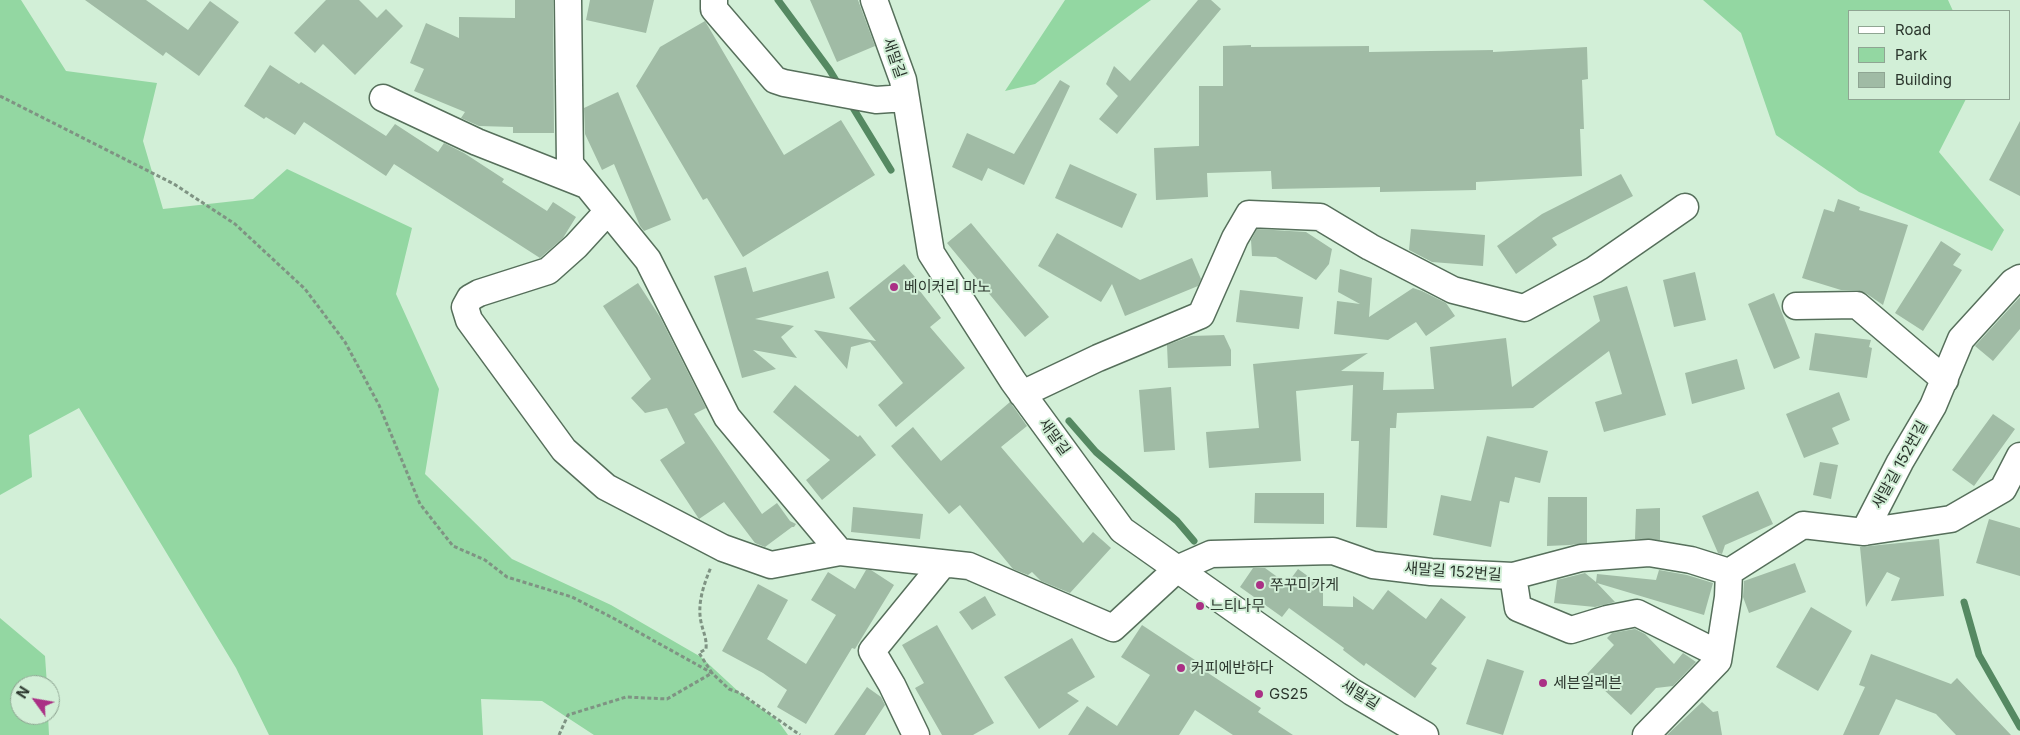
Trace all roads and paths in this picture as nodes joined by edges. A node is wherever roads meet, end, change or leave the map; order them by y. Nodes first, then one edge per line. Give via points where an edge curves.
1 (568, 0) edge
2 (714, 0) edge
3 (874, 0) edge
4 (0, 96) edge
5 (383, 98) dead end
6 (905, 98) junction
7 (587, 185) junction
8 (1685, 207) dead end
9 (608, 211) junction
10 (2020, 278) edge
11 (1796, 306) dead end
12 (1945, 380) junction
13 (1022, 394) junction
14 (2020, 456) edge
15 (1864, 532) junction
16 (723, 548) junction
17 (840, 552) junction
18 (944, 564) junction
19 (1178, 569) junction
20 (1729, 572) junction
21 (1514, 576) junction
22 (1720, 654) junction
23 (712, 673) junction
24 (559, 735) edge
25 (800, 735) edge
26 (916, 735) edge
27 (1425, 735) edge
28 (1646, 735) edge

1 - 7 street via 570,164
2 - 6 street via 714,9 775,80 876,100
3 - 6 street, 새말길 via 903,80
4 - 23 path via 174,184 235,224 305,289 345,342 379,405 420,504 453,546 484,560 507,576 572,598
5 - 7 street via 477,142
6 - 13 street, 새말길 via 931,253
7 - 9 street
8 - 13 street via 1594,270 1524,308 1452,290 1320,217 1249,214 1235,238 1202,315
9 - 16 street via 548,271 479,292 470,298 465,308 469,320 564,450 606,487
9 - 17 street via 648,260 727,417
10 - 12 street, 새말길 152번길 via 1961,339
11 - 12 street via 1857,305
12 - 15 street, 새말길 152번길
13 - 19 street, 새말길 via 1122,530
14 - 15 street via 2003,489 1951,519
15 - 20 street via 1803,525
16 - 17 street via 771,565
16 - 23 path via 710,567 701,599 701,621 707,638 706,649 699,653
17 - 18 street
18 - 19 street, 새말길 152번길 via 969,566 1113,628
18 - 26 street via 872,651
19 - 21 street, 새말길 152번길 via 1212,554 1333,551 1373,565
19 - 27 street, 새말길 via 1352,692
20 - 21 street, 새말길 152번길 via 1692,560 1649,553 1581,558
20 - 22 street
21 - 22 street via 1518,608 1571,630 1607,618 1637,613
22 - 28 street via 1718,661
23 - 24 path via 667,699 626,698 568,715
23 - 25 path

